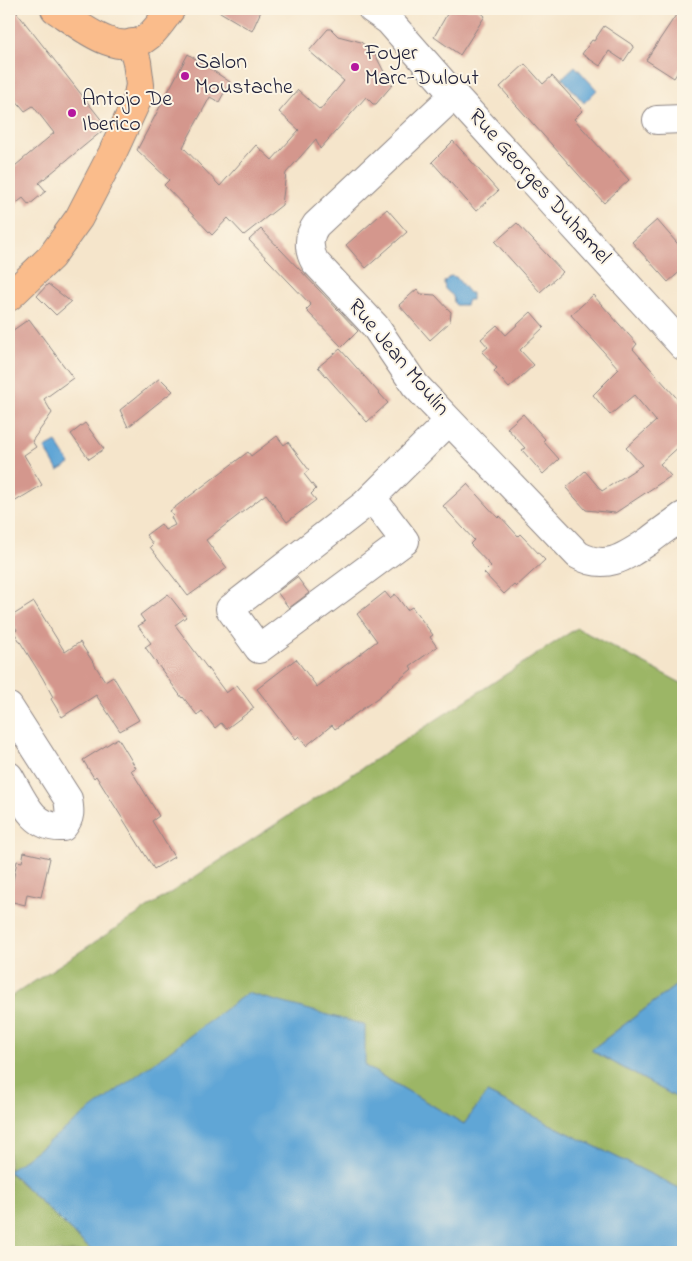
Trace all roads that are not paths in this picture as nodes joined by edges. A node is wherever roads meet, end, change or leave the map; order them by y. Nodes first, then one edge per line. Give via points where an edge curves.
1 (55, 9) edge
2 (171, 9) edge
3 (386, 13) edge
4 (132, 43) junction
5 (454, 95) junction
6 (9, 297) edge
7 (683, 346) edge
8 (450, 421) junction
9 (372, 498) junction
10 (683, 516) edge
11 (9, 708) edge
12 (9, 776) edge

1 - 4 main road via 94,36 114,44
2 - 4 main road via 148,37
3 - 5 street, Rue Georges Duhamel
4 - 6 main road via 140,85 138,100 112,154 79,218 51,257
5 - 7 street, Rue Georges Duhamel
5 - 8 street, Rue Jean Moulin via 316,225 309,244 315,262 375,326 415,385
8 - 9 street
8 - 10 street, Rue Jean Moulin via 584,558 597,562 620,559
9 - 9 street via 230,609 259,649 405,540
11 - 12 street via 68,799 68,820 62,827 53,828 35,819

